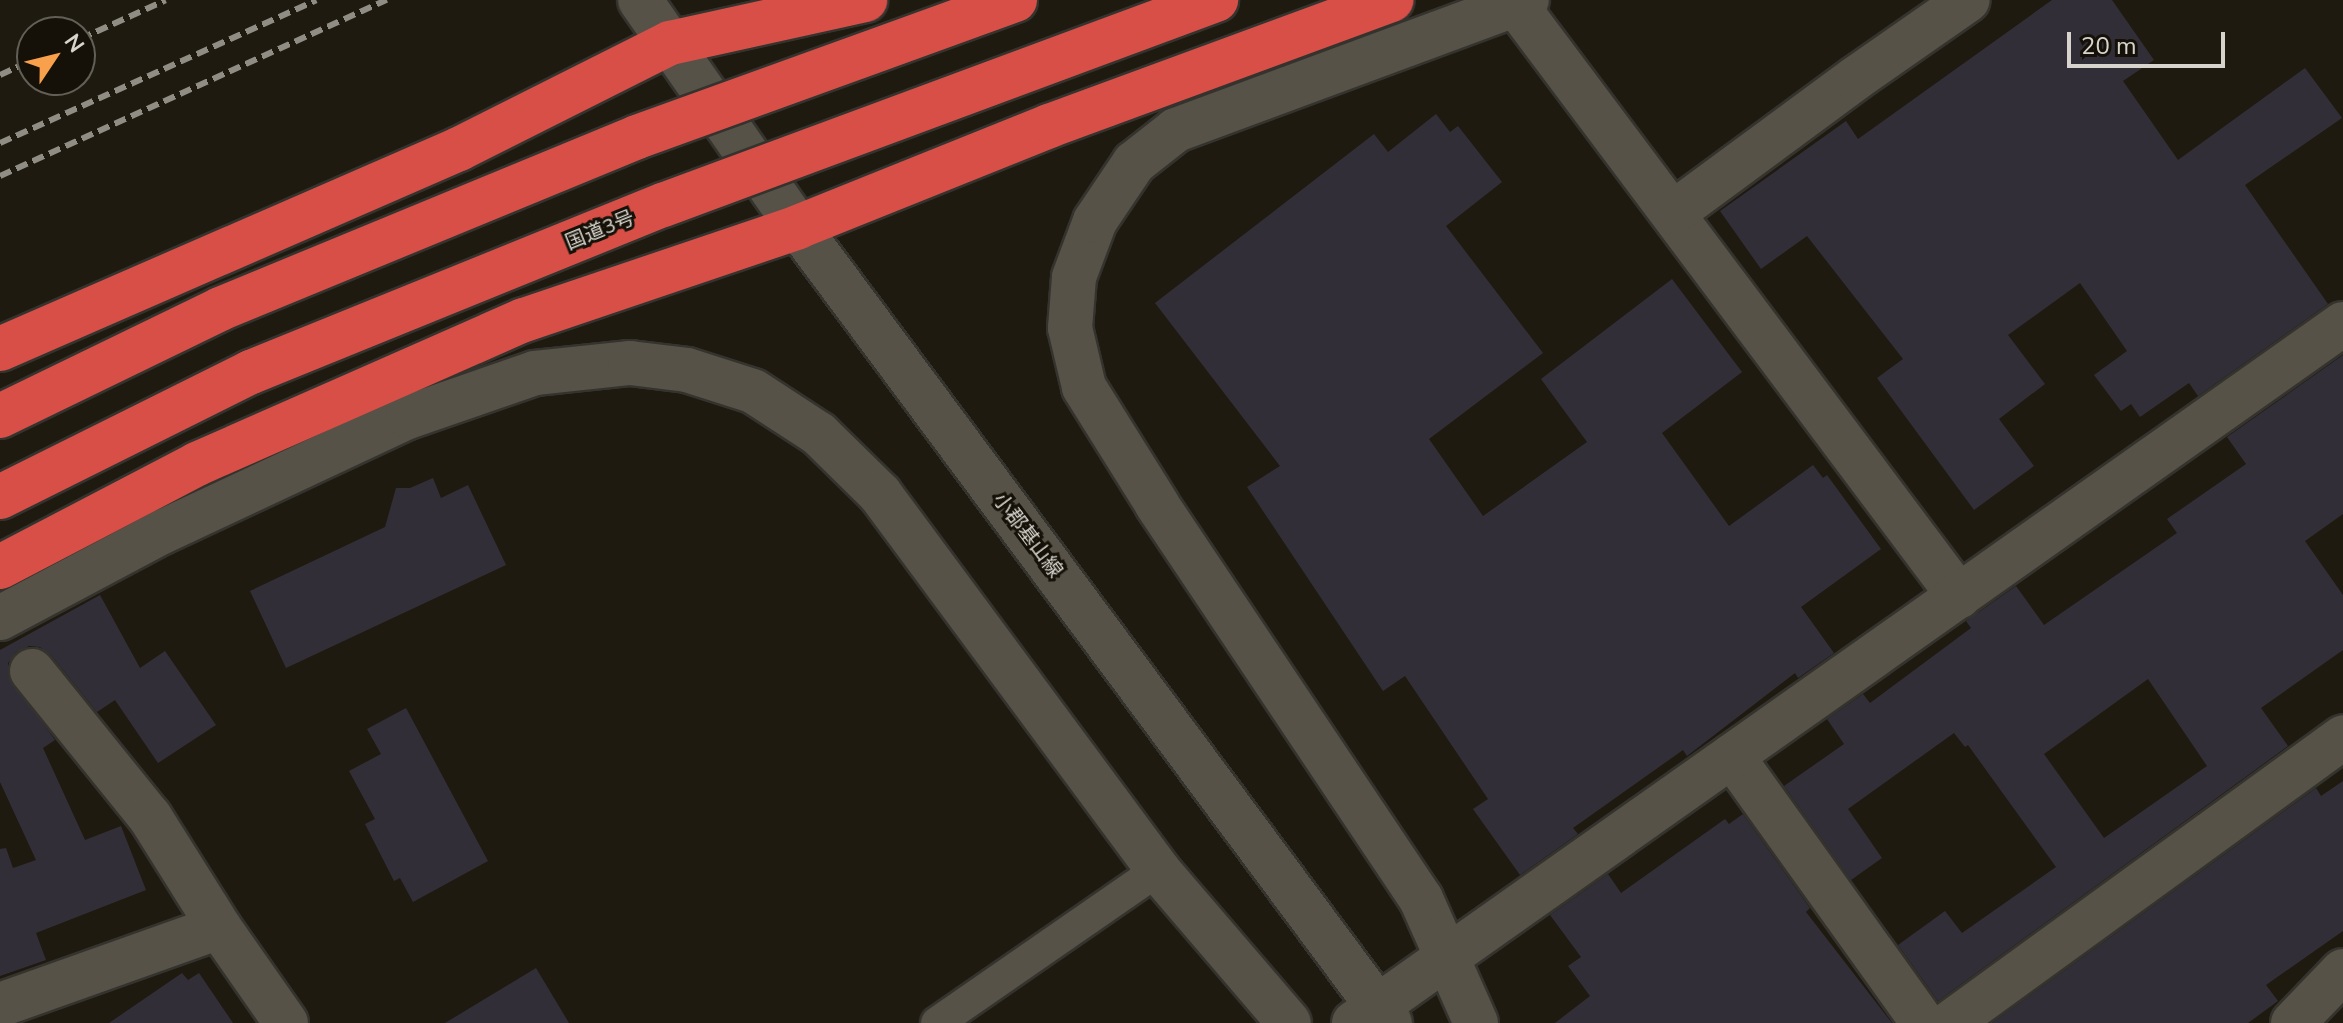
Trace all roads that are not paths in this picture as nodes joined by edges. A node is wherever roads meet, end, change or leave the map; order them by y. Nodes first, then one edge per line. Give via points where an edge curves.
1 (640, 0) edge
2 (865, 0) edge
3 (1015, 0) edge
4 (1216, 0) edge
5 (1392, 0) edge
6 (1968, 0) edge
7 (1522, 2) edge
8 (670, 43) junction
9 (1673, 213) junction
10 (798, 227) junction
11 (2343, 324) edge
12 (0, 349) edge
13 (0, 416) edge
14 (0, 497) edge
15 (0, 567) edge
16 (1959, 596) junction
17 (0, 618) edge
18 (32, 671) dead end
19 (2343, 737) edge
20 (1732, 756) junction
21 (1158, 870) junction
22 (219, 927) junction
23 (1447, 958) junction
24 (2343, 971) edge
25 (0, 1005) edge
26 (1374, 1017) edge
27 (286, 1023) edge
28 (937, 1023) edge
29 (1289, 1023) edge
30 (1476, 1023) edge
31 (1923, 1023) edge
32 (1950, 1023) edge
33 (2293, 1023) edge

1 - 8 street, 小郡基山線
2 - 8 highway
3 - 13 highway, bridge via 637,137 220,309
4 - 14 highway, 国道3号, bridge via 663,205 251,372
5 - 10 highway via 1049,126
6 - 9 street
7 - 9 street
7 - 23 street via 1176,130 1134,163 1095,221 1074,277 1070,328 1084,387 1421,899
8 - 10 street, 小郡基山線
8 - 12 highway via 459,149
9 - 16 street
10 - 15 highway via 524,320 197,464
10 - 26 street, 小郡基山線
11 - 16 street
16 - 20 street
17 - 21 street via 162,532 408,417 535,373 630,363 687,370 753,391 819,434 880,494
18 - 22 street via 150,817
19 - 32 street
20 - 23 street
20 - 31 street
21 - 28 lane
21 - 29 street
22 - 25 street
22 - 27 street
23 - 26 street
23 - 30 street
24 - 33 street

